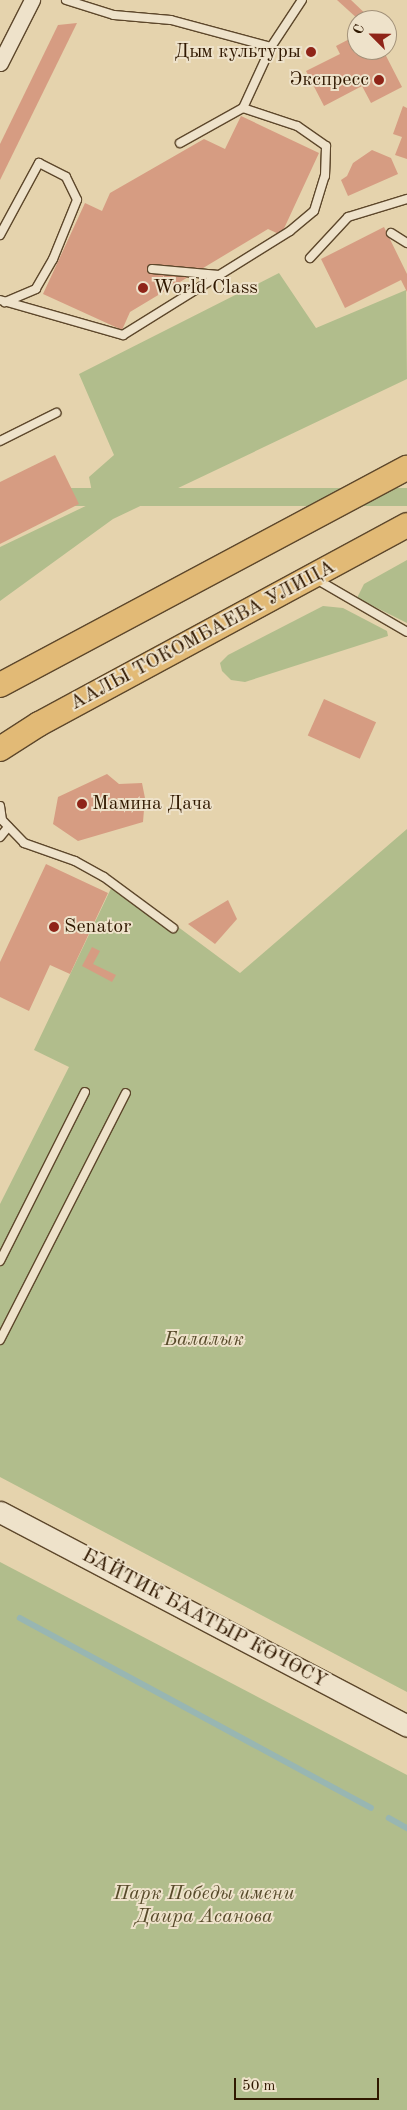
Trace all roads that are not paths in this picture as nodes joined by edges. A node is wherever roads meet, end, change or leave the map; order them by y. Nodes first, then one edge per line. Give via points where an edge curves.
1 (32, 0) edge
2 (66, 0) edge
3 (302, 0) edge
4 (271, 47) junction
5 (0, 63) edge
6 (243, 108) junction
7 (180, 143) dead end
8 (407, 199) edge
9 (391, 233) dead end
10 (0, 235) edge
11 (407, 243) edge
12 (310, 258) dead end
13 (152, 269) dead end
14 (219, 275) junction
15 (3, 301) edge
16 (56, 413) dead end
17 (0, 441) edge
18 (407, 468) edge
19 (407, 525) edge
20 (312, 576) junction
21 (407, 632) edge
22 (0, 684) edge
23 (0, 750) edge
24 (0, 806) edge
25 (8, 827) junction
26 (0, 837) edge
27 (173, 928) dead end
28 (85, 1092) dead end
29 (126, 1093) dead end
30 (0, 1261) edge
31 (0, 1340) edge
32 (0, 1512) edge
33 (407, 1726) edge

1 - 5 street
2 - 4 lane via 114,16 171,20
3 - 4 lane
4 - 6 lane
6 - 7 lane
6 - 14 lane via 297,126 326,146 325,176 314,211 290,231
8 - 12 lane via 348,217
9 - 11 lane
10 - 15 lane via 39,163 66,177 77,200 53,259 36,289
13 - 14 lane
14 - 15 lane via 123,335
16 - 17 lane
18 - 22 main road
19 - 20 main road, ААЛЫ ТОКОМБАЕВА УЛИЦА
20 - 21 lane
20 - 23 main road, ААЛЫ ТОКОМБАЕВА УЛИЦА via 40,724
24 - 25 lane via 2,820
25 - 26 lane
25 - 27 lane via 24,843 75,861 104,878
28 - 30 lane
29 - 31 lane
32 - 33 main road, БАЙТИК БААТЫР КӨЧӨСҮ

